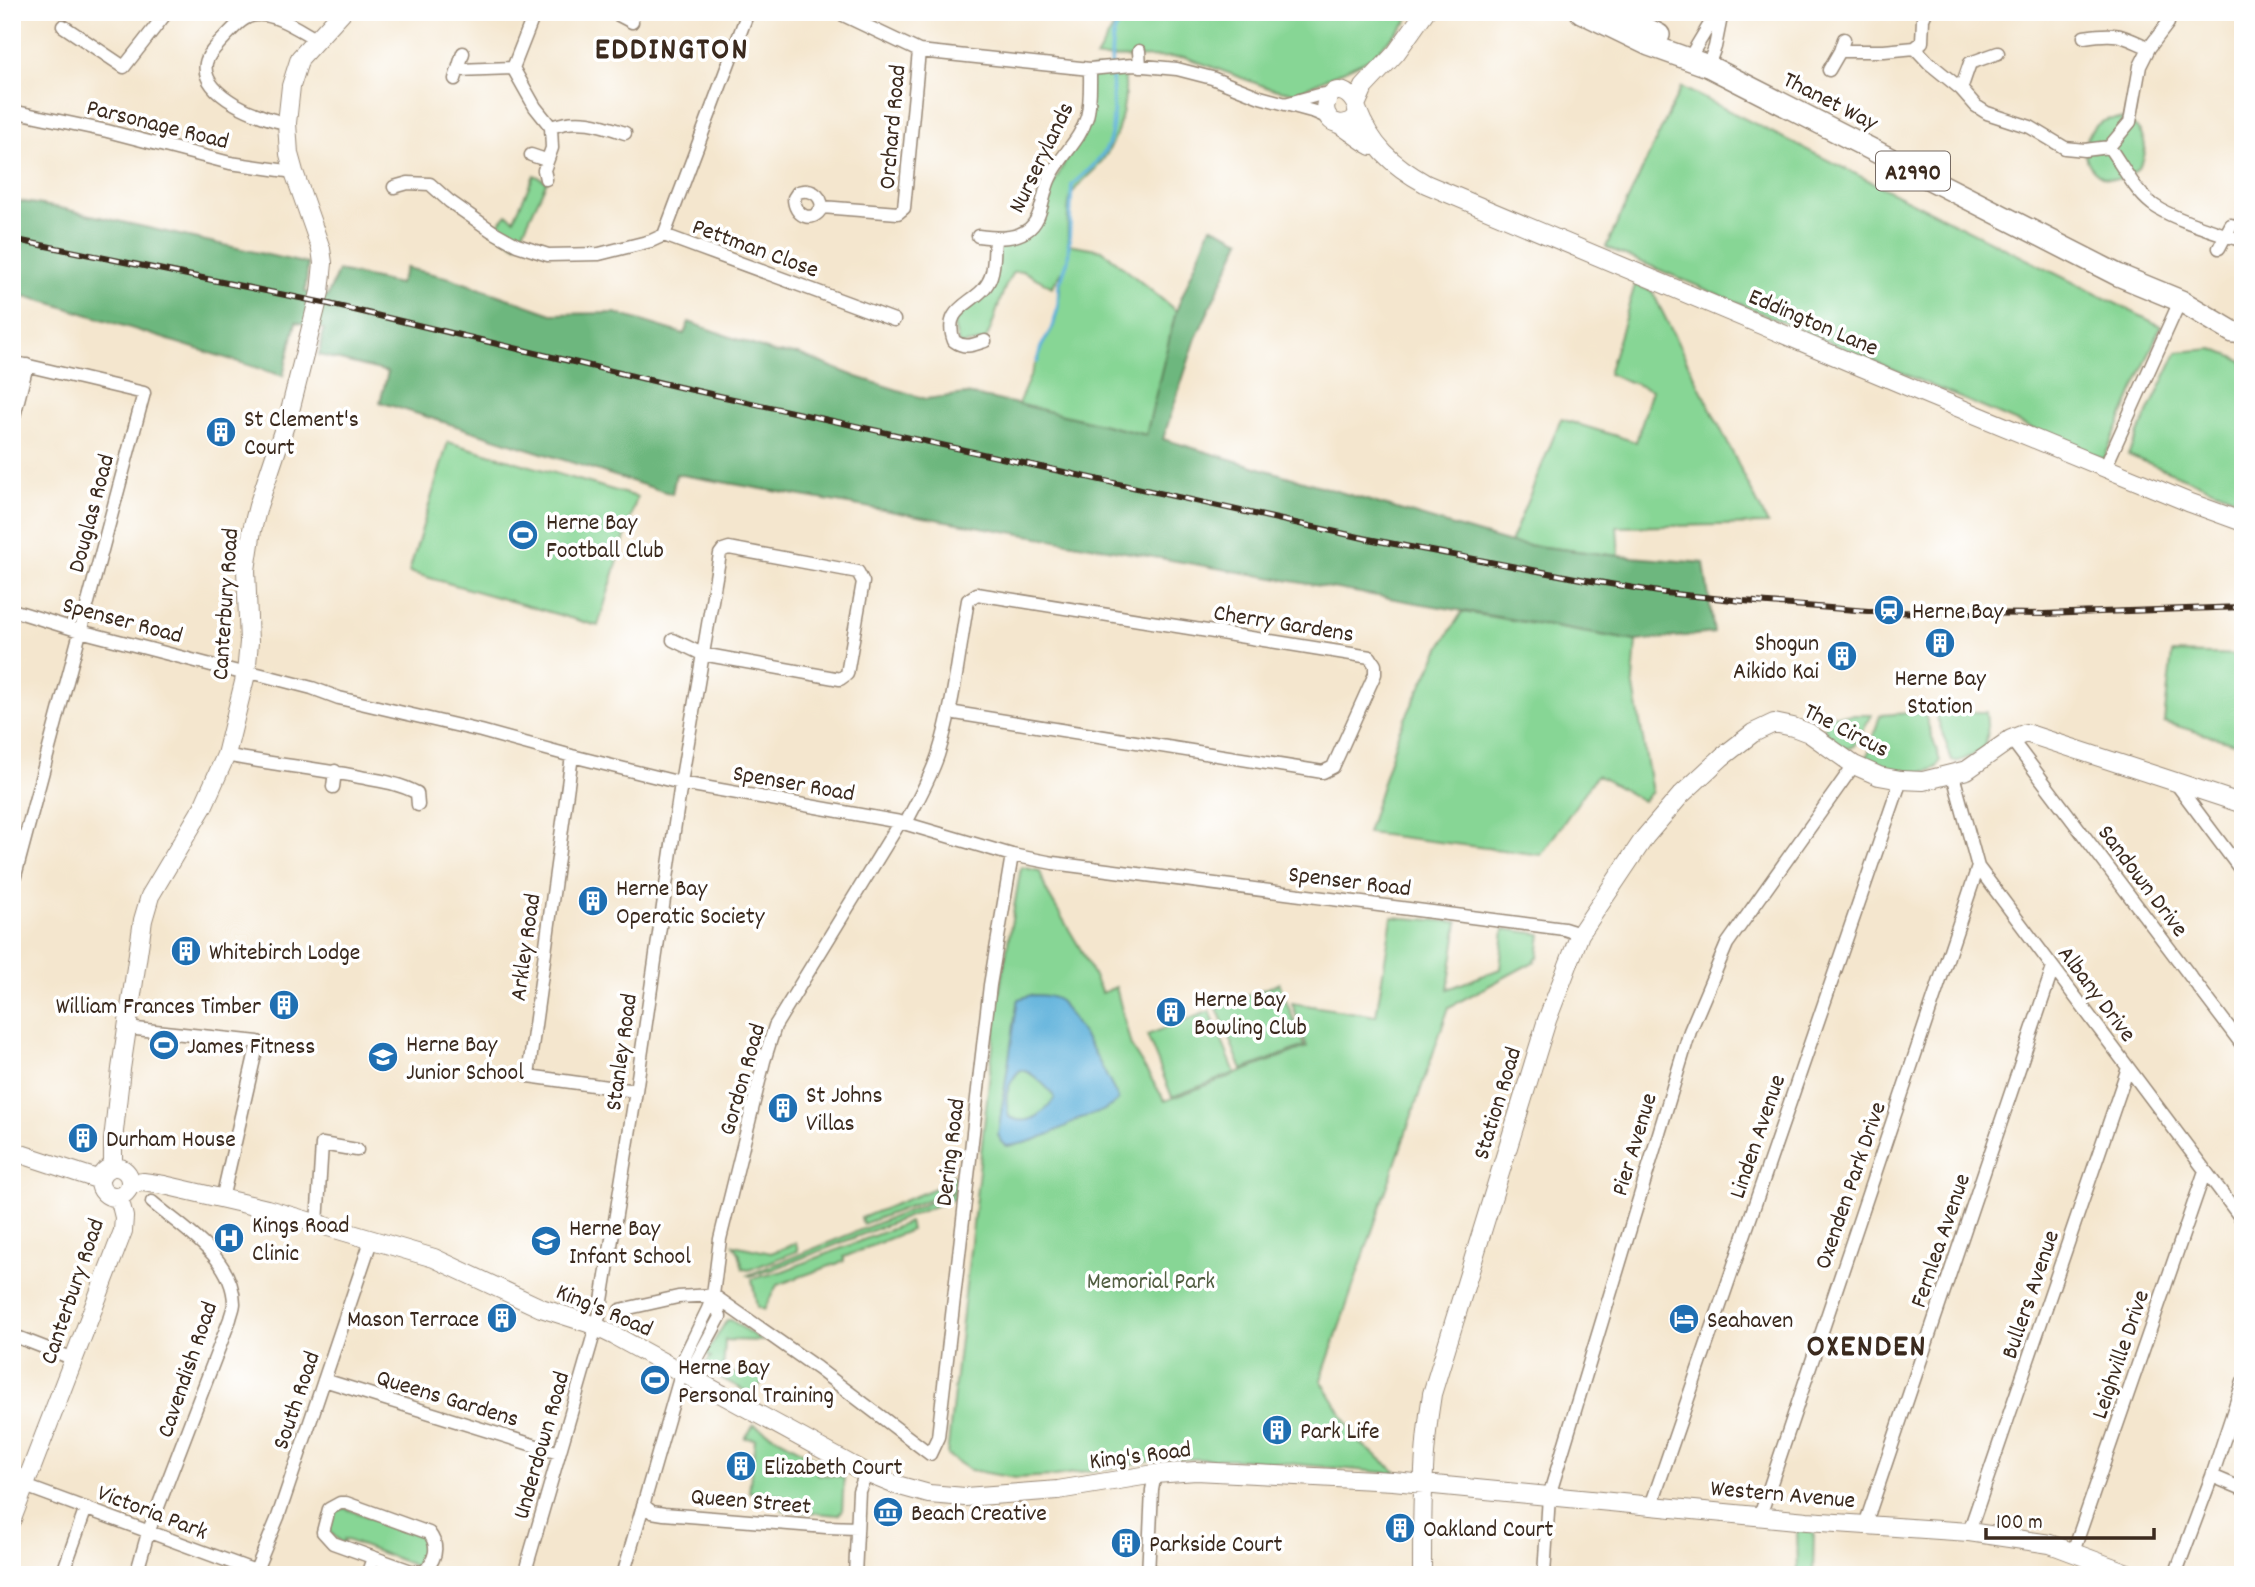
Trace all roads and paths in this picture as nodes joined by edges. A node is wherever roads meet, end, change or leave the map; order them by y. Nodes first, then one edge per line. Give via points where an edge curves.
1 (167, 12) edge
2 (342, 12) edge
3 (535, 12) edge
4 (613, 12) edge
5 (748, 12) edge
6 (837, 12) edge
7 (1425, 12) edge
8 (1581, 12) edge
9 (1614, 12) edge
10 (1926, 12) edge
11 (2169, 12) edge
12 (254, 14) edge
13 (1721, 14) edge
14 (632, 22) edge
15 (63, 26) dead end
16 (2084, 37) dead end
17 (316, 39) junction
18 (1915, 48) junction
19 (2149, 48) junction
20 (919, 51) junction
21 (1139, 51) dead end
22 (463, 52) dead end
23 (1998, 53) dead end
24 (1697, 60) junction
25 (1386, 64) junction
26 (1140, 66) junction
27 (513, 68) junction
28 (1090, 69) junction
29 (1829, 70) dead end
30 (1961, 89) junction
31 (1338, 93) junction
32 (1285, 104) junction
33 (1357, 106) junction
34 (12, 111) edge
35 (1334, 121) junction
36 (287, 123) junction
37 (551, 127) junction
38 (625, 134) dead end
39 (2109, 147) junction
40 (1377, 148) junction
41 (531, 155) dead end
42 (547, 160) junction
43 (294, 172) junction
44 (546, 179) dead end
45 (394, 187) dead end
46 (822, 207) dead end
47 (2228, 230) junction
48 (664, 235) junction
49 (978, 236) dead end
50 (995, 238) junction
51 (2243, 241) edge
52 (2219, 248) dead end
53 (2118, 275) junction
54 (2176, 310) junction
55 (894, 320) dead end
56 (2238, 334) edge
57 (985, 341) dead end
58 (12, 362) edge
59 (27, 365) junction
60 (12, 424) edge
61 (2105, 468) junction
62 (2243, 522) edge
63 (12, 610) edge
64 (80, 631) junction
65 (673, 640) dead end
66 (702, 654) junction
67 (246, 674) junction
68 (949, 712) junction
69 (1774, 723) joint
70 (2011, 738) junction
71 (226, 755) junction
72 (572, 756) junction
73 (1854, 765) junction
74 (335, 771) junction
75 (1953, 775) junction
76 (1901, 780) junction
77 (2174, 782) junction
78 (681, 783) junction
79 (333, 787) dead end
80 (2243, 804) edge
81 (418, 805) dead end
82 (903, 822) junction
83 (1012, 855) junction
84 (1978, 867) junction
85 (2243, 873) edge
86 (12, 887) edge
87 (1580, 934) junction
88 (2053, 968) junction
89 (127, 1028) junction
90 (2243, 1046) edge
91 (2128, 1069) junction
92 (636, 1091) junction
93 (357, 1150) dead end
94 (12, 1151) edge
95 (113, 1166) junction
96 (2205, 1171) junction
97 (100, 1180) junction
98 (125, 1190) junction
99 (222, 1199) junction
100 (152, 1202) dead end
101 (2243, 1221) edge
102 (317, 1224) junction
103 (372, 1238) junction
104 (713, 1295) junction
105 (621, 1310) dead end
106 (597, 1327) junction
107 (12, 1335) edge
108 (74, 1359) junction
109 (682, 1371) junction
110 (324, 1380) junction
111 (2243, 1382) edge
112 (559, 1453) junction
113 (866, 1472) junction
114 (1156, 1474) junction
115 (2211, 1476) junction
116 (1423, 1484) junction
117 (25, 1486) junction
118 (2243, 1489) edge
119 (1549, 1496) junction
120 (643, 1505) junction
121 (1651, 1506) junction
122 (86, 1508) junction
123 (1760, 1516) junction
124 (12, 1519) edge
125 (1865, 1525) junction
126 (857, 1528) junction
127 (1969, 1532) junction
128 (148, 1533) junction
129 (2073, 1552) junction
130 (373, 1558) junction
131 (258, 1573) edge
132 (62, 1575) edge
133 (136, 1575) edge
134 (366, 1575) edge
135 (524, 1575) edge
136 (623, 1575) edge
137 (855, 1575) edge
138 (1148, 1575) edge
139 (1422, 1575) edge
140 (1544, 1575) edge
141 (2133, 1575) edge
142 (2175, 1575) edge

1 - 15 street via 124,66
2 - 17 street, Canterbury Road
3 - 27 street
4 - 14 street
5 - 48 street
6 - 20 street, Eddington Lane
7 - 25 street
8 - 24 main road, Thanet Way / A2990 via 1627,35
9 - 24 main road, Thanet Way / A2990
10 - 18 street via 1922,42
11 - 19 street via 2168,23
12 - 17 street
12 - 36 street via 238,23 212,51 206,73 215,89 235,103
13 - 24 street via 1709,26
13 - 24 street via 1715,47
16 - 19 street via 2120,34
17 - 36 street, Canterbury Road via 294,73
18 - 29 street via 1884,51 1842,45
18 - 30 street
19 - 39 street via 2140,66 2130,122
20 - 28 street, Eddington Lane
20 - 46 street, Orchard Road via 904,208 898,213
21 - 26 street
22 - 27 street via 457,75
23 - 30 street via 1970,64
24 - 53 main road, Thanet Way / A2990
25 - 31 street
25 - 33 street via 1364,87
26 - 28 street, Eddington Lane
26 - 32 street, Eddington Lane via 1212,78
27 - 37 street
28 - 50 street, Nurserylands via 1086,120 1049,179 1034,224 1017,235
30 - 39 street via 1987,113 2030,127 2065,148
31 - 32 street
31 - 33 street via 1350,95
31 - 35 street via 1326,104 1326,114
32 - 35 street, Eddington Lane
33 - 35 street via 1353,119 1344,124
33 - 40 street, Eddington Lane via 1364,129
34 - 43 street, Parsonage Road via 230,163
35 - 40 street, Eddington Lane
36 - 43 street, Canterbury Road
37 - 38 street via 581,121
37 - 42 street via 552,148
39 - 47 street via 2152,205
40 - 61 street, Eddington Lane via 1405,173 1456,198
41 - 42 street
42 - 44 street
43 - 67 street, Canterbury Road via 321,249 322,273 291,407 248,551
45 - 48 street, Pettman Close via 430,184 492,231 548,255 599,254
47 - 51 street
47 - 52 street
48 - 55 street, Pettman Close via 877,307
49 - 50 street, Nurserylands
50 - 57 street, Nurserylands via 991,277 984,289 960,308 950,326 959,345
53 - 54 main road, Thanet Way / A2990
53 - 56 main road, Thanet Way / A2990 via 2181,301
54 - 56 main road, Thanet Way / A2990
54 - 61 street
58 - 59 street
59 - 60 street
59 - 64 street, Douglas Road via 144,393
61 - 62 street, Eddington Lane
63 - 64 street, Spenser Road
64 - 67 street, Spenser Road
64 - 86 street, Douglas Road
65 - 66 street
66 - 66 street via 723,550 845,569 862,576 847,674 840,679
66 - 78 street, Stanley Road
67 - 71 street, Canterbury Road
67 - 72 street, Spenser Road
68 - 68 street, Cherry Gardens via 968,600 977,594 1370,657 1375,665 1333,767 1323,772
68 - 82 street, Cherry Gardens via 925,787
69 - 73 street, The Circus via 1809,733
69 - 87 street, Station Road via 1753,733 1681,795 1644,837
70 - 75 street, The Circus via 1977,764
70 - 77 street via 2026,733
70 - 90 street, Sandown Drive
71 - 74 street
71 - 89 street, Canterbury Road via 203,807 150,896
72 - 78 street, Spenser Road
72 - 92 street, Arkley Road via 528,1076
73 - 76 street, The Circus
73 - 119 street, Pier Avenue via 1727,944 1689,1031
74 - 79 street
74 - 81 street via 404,786 416,793
75 - 76 street, The Circus
75 - 84 street, Albany Drive
76 - 121 street, Linden Avenue
77 - 80 street
77 - 85 street
78 - 82 street, Spenser Road
78 - 92 street, Stanley Road
82 - 83 street, Spenser Road
82 - 104 street, Gordon Road via 775,1026 720,1239
83 - 87 street, Spenser Road
83 - 104 street, Dering Road via 990,985 938,1437 930,1454
84 - 88 street, Albany Drive
84 - 123 street, Oxenden Park Drive
87 - 116 street, Station Road via 1547,1020 1432,1394
88 - 91 street, Albany Drive
88 - 125 street, Fernlea Avenue
89 - 95 street, Canterbury Road
89 - 99 street via 258,1042
91 - 96 street, Albany Drive
91 - 127 street, Bullers Avenue
92 - 106 street, Stanley Road
93 - 102 street via 322,1144
94 - 97 street
95 - 97 street
95 - 98 street via 128,1172
96 - 101 street, Albany Drive
96 - 129 street, Leighville Drive
97 - 98 street via 107,1195
98 - 99 street, King's Road via 143,1182
98 - 108 street, Canterbury Road via 122,1231
99 - 102 street, King's Road
100 - 128 street, Cavendish Road via 208,1249 224,1270 234,1304
102 - 103 street, King's Road
103 - 106 street, King's Road via 433,1258 541,1308
103 - 110 street, South Road
104 - 105 street via 678,1297
104 - 109 street, Gordon Road via 720,1317 695,1363
106 - 109 street, King's Road
106 - 112 street, Underdown Road
107 - 108 street
108 - 117 street, Canterbury Road
109 - 113 street, King's Road
109 - 120 street
110 - 112 street, Queens Gardens
110 - 131 street, South Road
111 - 115 street
112 - 135 street, Underdown Road
113 - 114 street, King's Road via 929,1494 965,1497 1058,1490
113 - 126 street via 859,1491
114 - 116 street, King's Road via 1196,1471
114 - 138 street
115 - 118 street
115 - 142 street
116 - 119 street, Western Avenue
116 - 139 street, Station Road
117 - 122 street, Victoria Park
117 - 124 street, Canterbury Road
119 - 121 street, Western Avenue
119 - 140 street, Pier Avenue
120 - 126 street, Queen Street via 664,1514
120 - 136 street
121 - 123 street, Western Avenue
122 - 128 street, Victoria Park
122 - 132 street
123 - 125 street, Western Avenue
125 - 127 street, Western Avenue
126 - 137 street
127 - 129 street, Western Avenue via 2050,1544
128 - 131 street, Victoria Park
128 - 133 street, Cavendish Road
129 - 141 street, Western Avenue
130 - 130 street via 424,1572 436,1552 435,1541 429,1533 346,1503 329,1509 323,1525 327,1538
130 - 134 street

